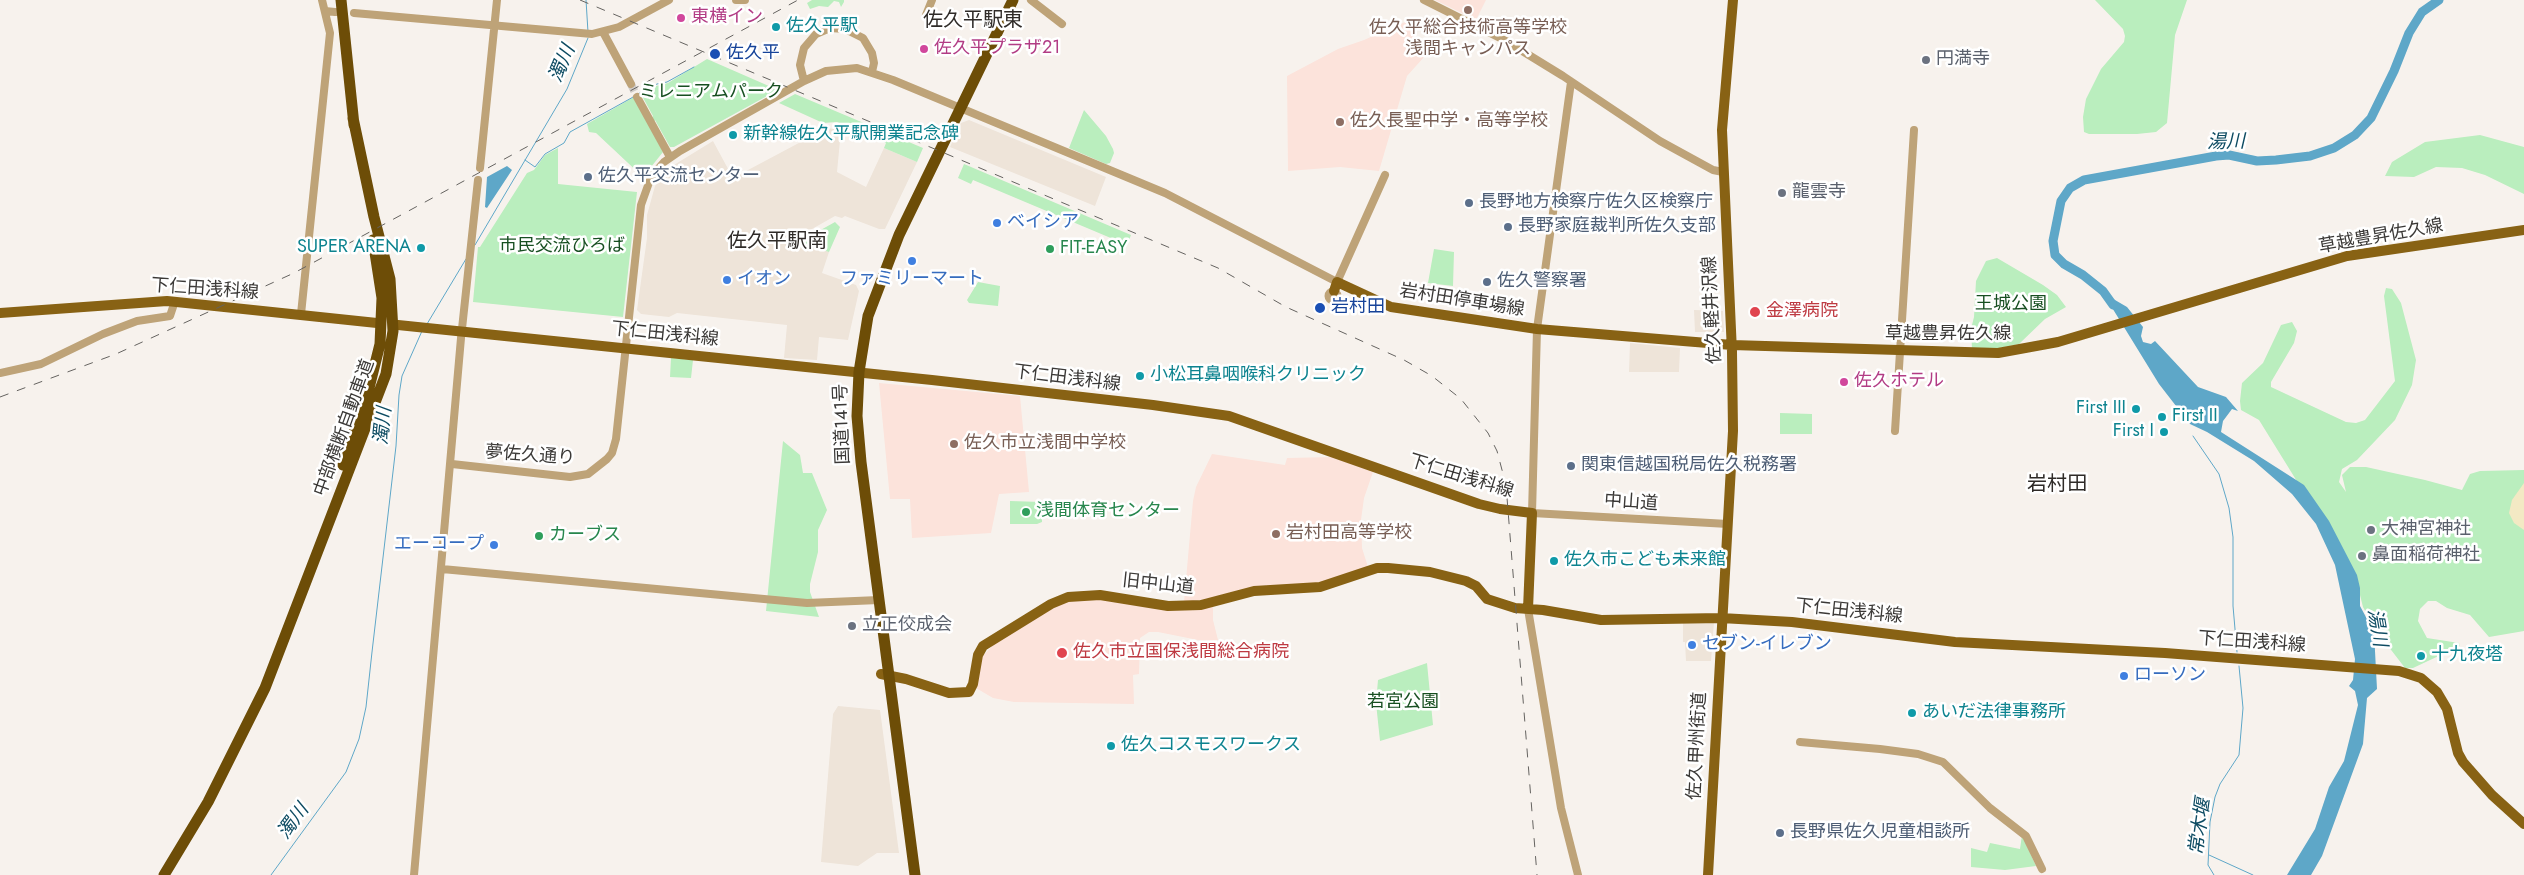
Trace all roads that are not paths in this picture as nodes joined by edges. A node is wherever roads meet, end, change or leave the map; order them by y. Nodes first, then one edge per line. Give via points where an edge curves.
1 (322, 0) edge
2 (341, 0) edge
3 (497, 0) edge
4 (736, 0) edge
5 (744, 0) edge
6 (932, 0) edge
7 (1005, 0) edge
8 (1013, 0) edge
9 (1031, 0) edge
10 (1424, 0) edge
11 (1733, 0) edge
12 (665, 1) edge
13 (325, 11) junction
14 (335, 12) dead end
15 (354, 14) dead end
16 (926, 15) dead end
17 (1062, 24) dead end
18 (495, 26) junction
19 (603, 32) junction
20 (872, 72) junction
21 (804, 81) junction
22 (1571, 82) junction
23 (630, 84) tunnel mouth
24 (637, 97) tunnel mouth
25 (957, 107) junction
26 (1914, 130) dead end
27 (670, 157) junction
28 (480, 168) dead end
29 (1723, 172) junction
30 (1385, 175) dead end
31 (478, 180) dead end
32 (2524, 230) edge
33 (1335, 287) junction
34 (175, 301) junction
35 (0, 313) edge
36 (302, 314) junction
37 (377, 323) dead end
38 (398, 325) dead end
39 (1537, 329) junction
40 (462, 331) junction
41 (1732, 345) junction
42 (627, 347) junction
43 (1901, 352) junction
44 (856, 371) junction
45 (0, 373) edge
46 (1896, 431) dead end
47 (452, 464) junction
48 (1532, 513) junction
49 (1728, 524) junction
50 (442, 569) junction
51 (875, 600) junction
52 (1528, 609) junction
53 (1721, 618) junction
54 (885, 675) junction
55 (1800, 742) dead end
56 (2524, 824) edge
57 (2042, 869) dead end
58 (164, 875) edge
59 (414, 875) edge
60 (909, 875) edge
61 (915, 875) edge
62 (1578, 875) edge
63 (1708, 875) edge

1 - 13 street
2 - 58 highway, 中部横断自動車道 via 354,118 390,280 392,345 380,391 265,688 208,802
3 - 18 street
4 - 5 street
6 - 16 street
7 - 25 highway, 国道141号
8 - 25 highway, 国道141号
9 - 17 street
10 - 22 street via 1506,41
11 - 29 main road, 佐久軽井沢線 via 1722,105
12 - 19 street via 622,26
13 - 14 street
13 - 36 street via 330,33
15 - 18 street
18 - 19 street via 582,35
18 - 28 street
19 - 23 street
20 - 21 street, 夢佐久通り via 857,68 835,69
20 - 21 street via 872,53 863,38 845,29 830,28 816,34 804,48 800,64
20 - 25 street, 夢佐久通り
21 - 27 street, 夢佐久通り
22 - 29 street via 1660,141 1713,170
22 - 39 street
24 - 27 street
25 - 33 street, 夢佐久通り via 1165,193
25 - 44 highway, 国道141号 via 892,232 874,278 861,314
26 - 43 street
27 - 42 street, 夢佐久通り via 651,177 642,200
29 - 41 main road, 佐久軽井沢線
30 - 33 street
31 - 40 street
32 - 43 main road, 草越豊昇佐久線 via 2348,256 2058,342 2010,353
33 - 39 main road, 岩村田停車場線 via 1391,307
34 - 35 main road, 下仁田浅科線
34 - 36 main road, 下仁田浅科線
34 - 45 street via 170,316 137,321 41,364
36 - 37 main road, 下仁田浅科線
38 - 40 main road, 下仁田浅科線
39 - 41 main road, 草越豊昇佐久線
39 - 48 street
40 - 42 main road, 下仁田浅科線
40 - 47 street
41 - 43 main road, 草越豊昇佐久線
41 - 49 main road, 佐久軽井沢線 via 1733,431
42 - 44 main road, 下仁田浅科線
42 - 47 street, 夢佐久通り via 614,447 595,470 570,477
43 - 46 street
44 - 48 main road, 下仁田浅科線 via 1217,414 1479,504
44 - 51 highway, 国道141号 via 853,453
47 - 50 street
48 - 49 street, 中山道
48 - 52 main road, 下仁田浅科線
49 - 53 main road, 佐久軽井沢線
50 - 51 street via 798,602
50 - 59 street
51 - 54 highway, 国道141号
52 - 53 main road, 下仁田浅科線 via 1618,621
52 - 54 main road, 旧中山道 via 1488,599 1476,586 1461,580 1430,572 1381,568 1320,587 1254,591 1201,605 1168,606 1100,595 1068,597 983,646 968,692 949,692
52 - 62 street via 1561,808
53 - 56 main road, 下仁田浅科線 via 1810,624 1955,642 2342,665 2413,674 2432,686 2447,709 2463,762
53 - 63 main road, 佐久甲州街道
54 - 60 highway, 国道141号
54 - 61 highway, 国道141号
55 - 57 street via 1918,754 1943,762 1990,808 2026,836

